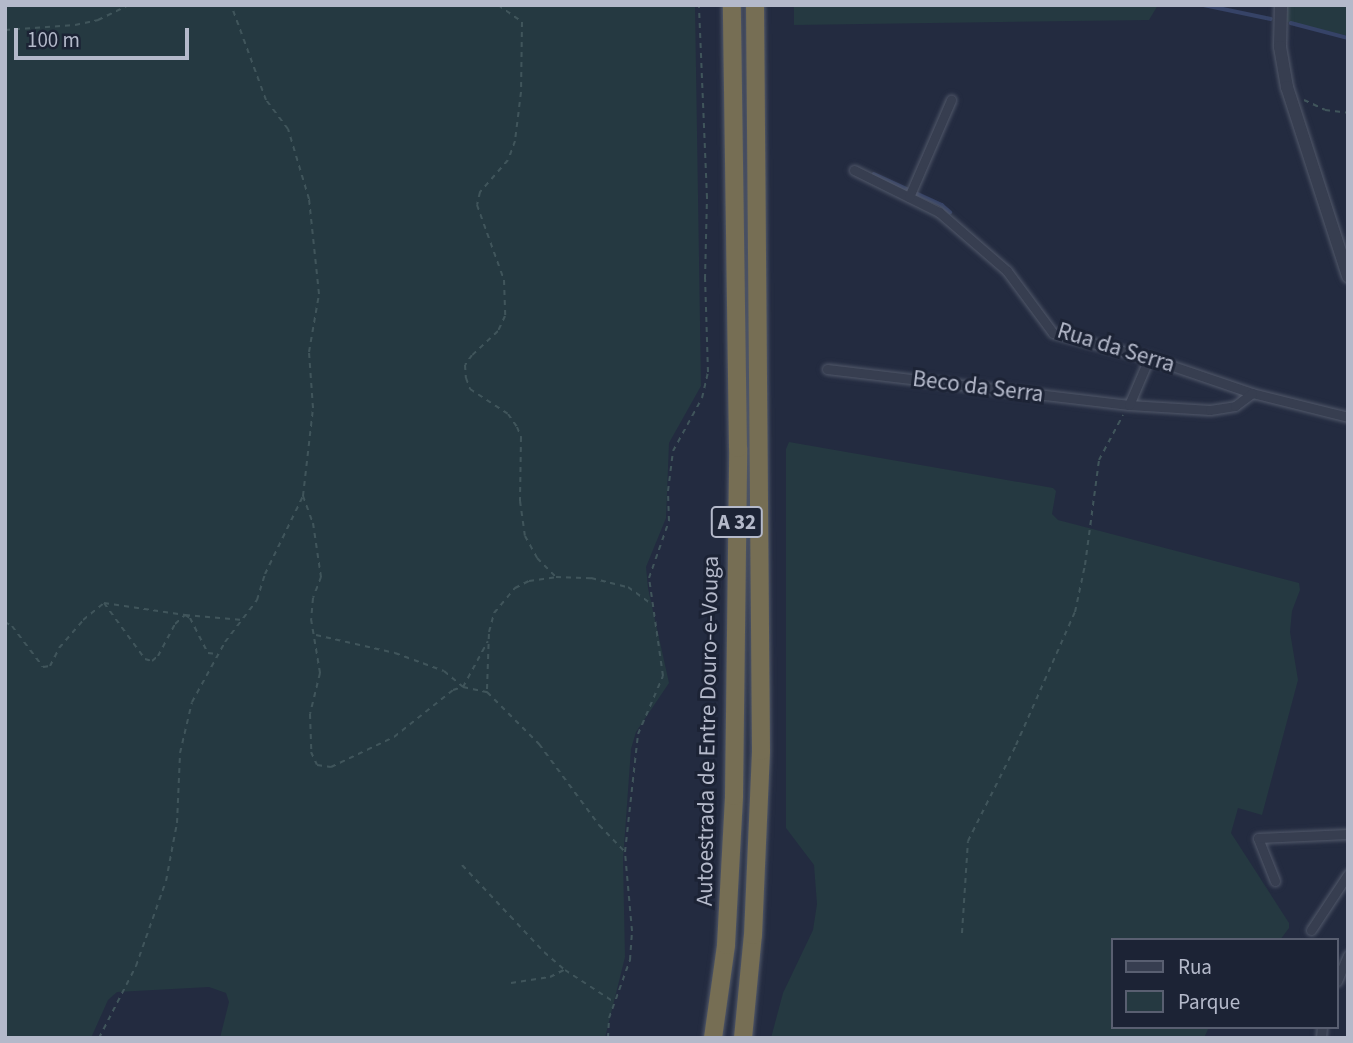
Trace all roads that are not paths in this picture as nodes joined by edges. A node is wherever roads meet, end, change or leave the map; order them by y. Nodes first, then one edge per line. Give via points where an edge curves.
1 (732, 5) edge
2 (755, 5) edge
3 (1281, 5) edge
4 (951, 100) dead end
5 (854, 170) dead end
6 (909, 197) junction
7 (1348, 276) edge
8 (1150, 358) junction
9 (827, 369) dead end
10 (1252, 393) junction
11 (1129, 405) junction
12 (1348, 417) edge
13 (1348, 834) edge
14 (1348, 874) edge
15 (1275, 881) dead end
16 (1311, 930) dead end
17 (1348, 955) edge
18 (1339, 976) edge
19 (713, 1038) edge
20 (743, 1038) edge

1 - 19 highway, Autoestrada de Entre Douro-e-Vouga / A 32 via 737,448 734,796 726,945
2 - 20 highway, A 32 via 761,751
3 - 7 street via 1280,47 1290,94
4 - 6 street
5 - 6 street, Rua da Serra
6 - 8 street, Rua da Serra via 939,212 1007,271 1053,334
8 - 10 street, Rua da Serra
8 - 11 street
9 - 11 street, Beco da Serra
10 - 11 street, Beco da Serra via 1235,405 1210,410
10 - 12 street, Rua da Serra
13 - 15 street via 1258,838
14 - 16 street
17 - 18 street

